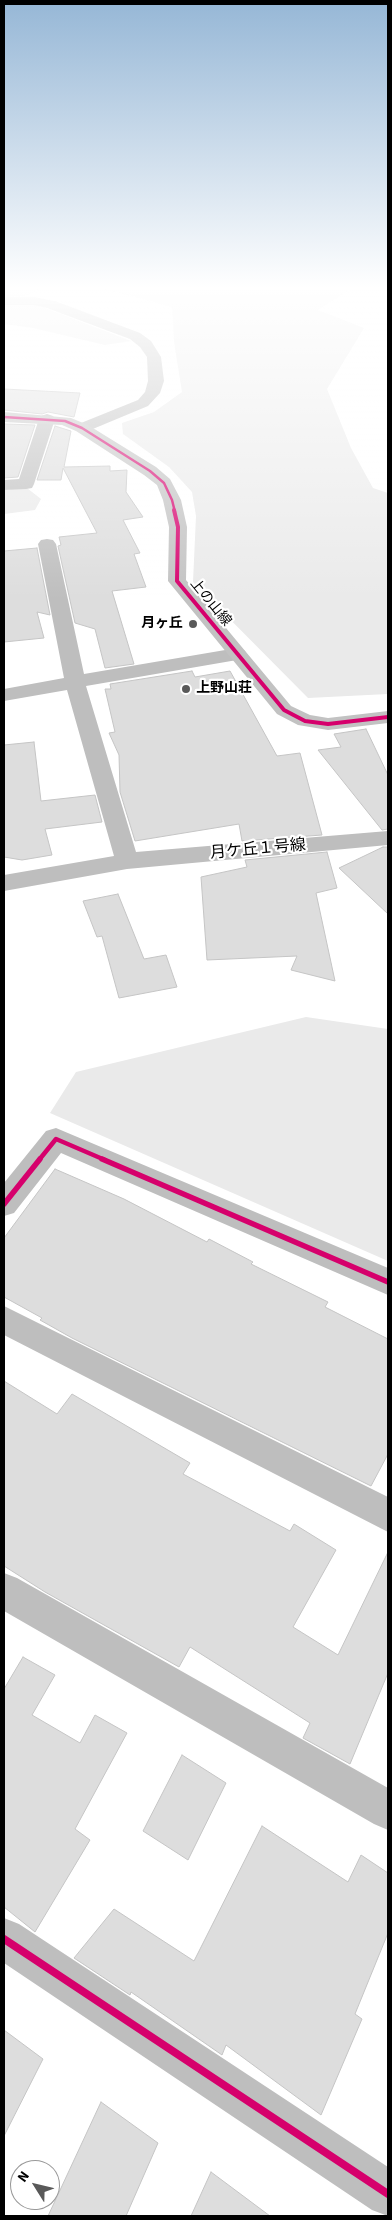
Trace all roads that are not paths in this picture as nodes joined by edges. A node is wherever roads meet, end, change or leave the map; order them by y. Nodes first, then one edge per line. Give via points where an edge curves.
1 (152, 393) edge
2 (4, 417) edge
3 (47, 419) junction
4 (82, 428) junction
5 (4, 485) edge
6 (48, 544) dead end
7 (236, 654) junction
8 (75, 682) junction
9 (4, 695) edge
10 (388, 717) edge
11 (388, 838) edge
12 (127, 861) junction
13 (4, 883) edge
14 (4, 1204) edge
15 (388, 1282) edge
16 (4, 1320) edge
17 (388, 1515) edge
18 (4, 1591) edge
19 (388, 1810) edge
20 (4, 1939) edge
21 (388, 2194) edge

1 - 4 street via 143,403
2 - 3 street, 上の山線
3 - 4 street, 上の山線 via 65,421
3 - 5 street via 26,484
4 - 7 street, 上の山線 via 150,471 164,484 172,500 178,527 177,581
6 - 8 street
7 - 8 street
7 - 10 street, 上の山線 via 284,710 306,722 328,724
8 - 9 street
8 - 12 street
11 - 12 street, 月ケ丘１号線
12 - 13 street, 月ケ丘１号線
14 - 15 street via 56,1139
16 - 17 street
18 - 19 street
20 - 21 street

